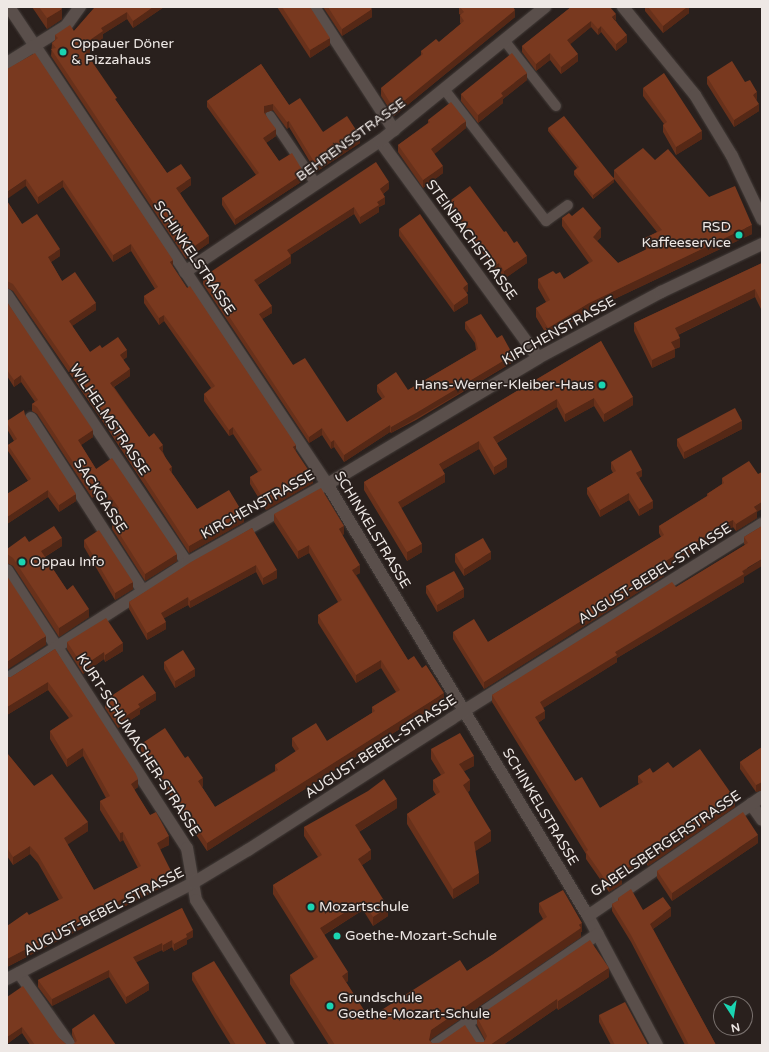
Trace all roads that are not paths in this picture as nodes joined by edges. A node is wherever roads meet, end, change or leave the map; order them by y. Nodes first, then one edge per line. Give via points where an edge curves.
1 (9, 7) edge
2 (80, 7) edge
3 (314, 7) edge
4 (545, 7) edge
5 (623, 7) edge
6 (504, 40) junction
7 (35, 46) junction
8 (7, 63) edge
9 (444, 89) junction
10 (556, 106) dead end
11 (270, 116) dead end
12 (394, 130) junction
13 (380, 141) junction
14 (316, 184) junction
15 (568, 205) dead end
16 (762, 219) edge
17 (762, 244) edge
18 (185, 272) junction
19 (7, 295) edge
20 (538, 358) junction
21 (31, 418) dead end
22 (327, 484) junction
23 (762, 524) edge
24 (187, 563) junction
25 (7, 570) edge
26 (143, 591) junction
27 (57, 646) junction
28 (7, 679) edge
29 (464, 711) junction
30 (762, 797) edge
31 (751, 804) junction
32 (762, 820) edge
33 (193, 883) junction
34 (588, 916) junction
35 (598, 934) junction
36 (19, 973) junction
37 (7, 979) edge
38 (467, 1023) junction
39 (70, 1045) edge
40 (288, 1045) edge
41 (435, 1045) edge
42 (480, 1045) edge
43 (657, 1045) edge

1 - 7 street, SCHINKELSTRASSE
2 - 7 street via 66,26
3 - 12 street
4 - 6 street, BEHRENSSTRASSE
5 - 16 street via 695,95 732,156
6 - 9 street, BEHRENSSTRASSE
6 - 10 lane
7 - 8 street
7 - 18 street, SCHINKELSTRASSE
9 - 12 street, BEHRENSSTRASSE
9 - 15 lane via 546,222
11 - 14 lane
12 - 13 street, BEHRENSSTRASSE
13 - 14 street, BEHRENSSTRASSE
13 - 20 street, STEINBACHSTRASSE
14 - 18 street, BEHRENSSTRASSE
17 - 20 street, KIRCHENSTRASSE via 661,292
18 - 22 street, SCHINKELSTRASSE
19 - 24 street, WILHELMSTRASSE
20 - 22 street, KIRCHENSTRASSE
21 - 26 street, SACKGASSE
22 - 24 street, KIRCHENSTRASSE
22 - 29 street, SCHINKELSTRASSE
23 - 29 street, AUGUST-BEBEL-STRASSE
24 - 26 street, KIRCHENSTRASSE
25 - 27 street, KURT-SCHUMACHER-STRASSE
26 - 27 street, KIRCHENSTRASSE
27 - 28 street, KIRCHENSTRASSE
27 - 33 street, KURT-SCHUMACHER-STRASSE via 187,848
29 - 33 street, AUGUST-BEBEL-STRASSE
29 - 34 street, SCHINKELSTRASSE
30 - 31 street, GABELSBERGERSTRASSE
31 - 32 street
31 - 34 street, GABELSBERGERSTRASSE
33 - 36 street, AUGUST-BEBEL-STRASSE
33 - 40 street, KURT-SCHUMACHER-STRASSE via 199,906
34 - 35 street, SCHINKELSTRASSE
35 - 38 street
35 - 43 street, SCHINKELSTRASSE
36 - 37 street, AUGUST-BEBEL-STRASSE
36 - 39 street
38 - 41 street
38 - 42 street

